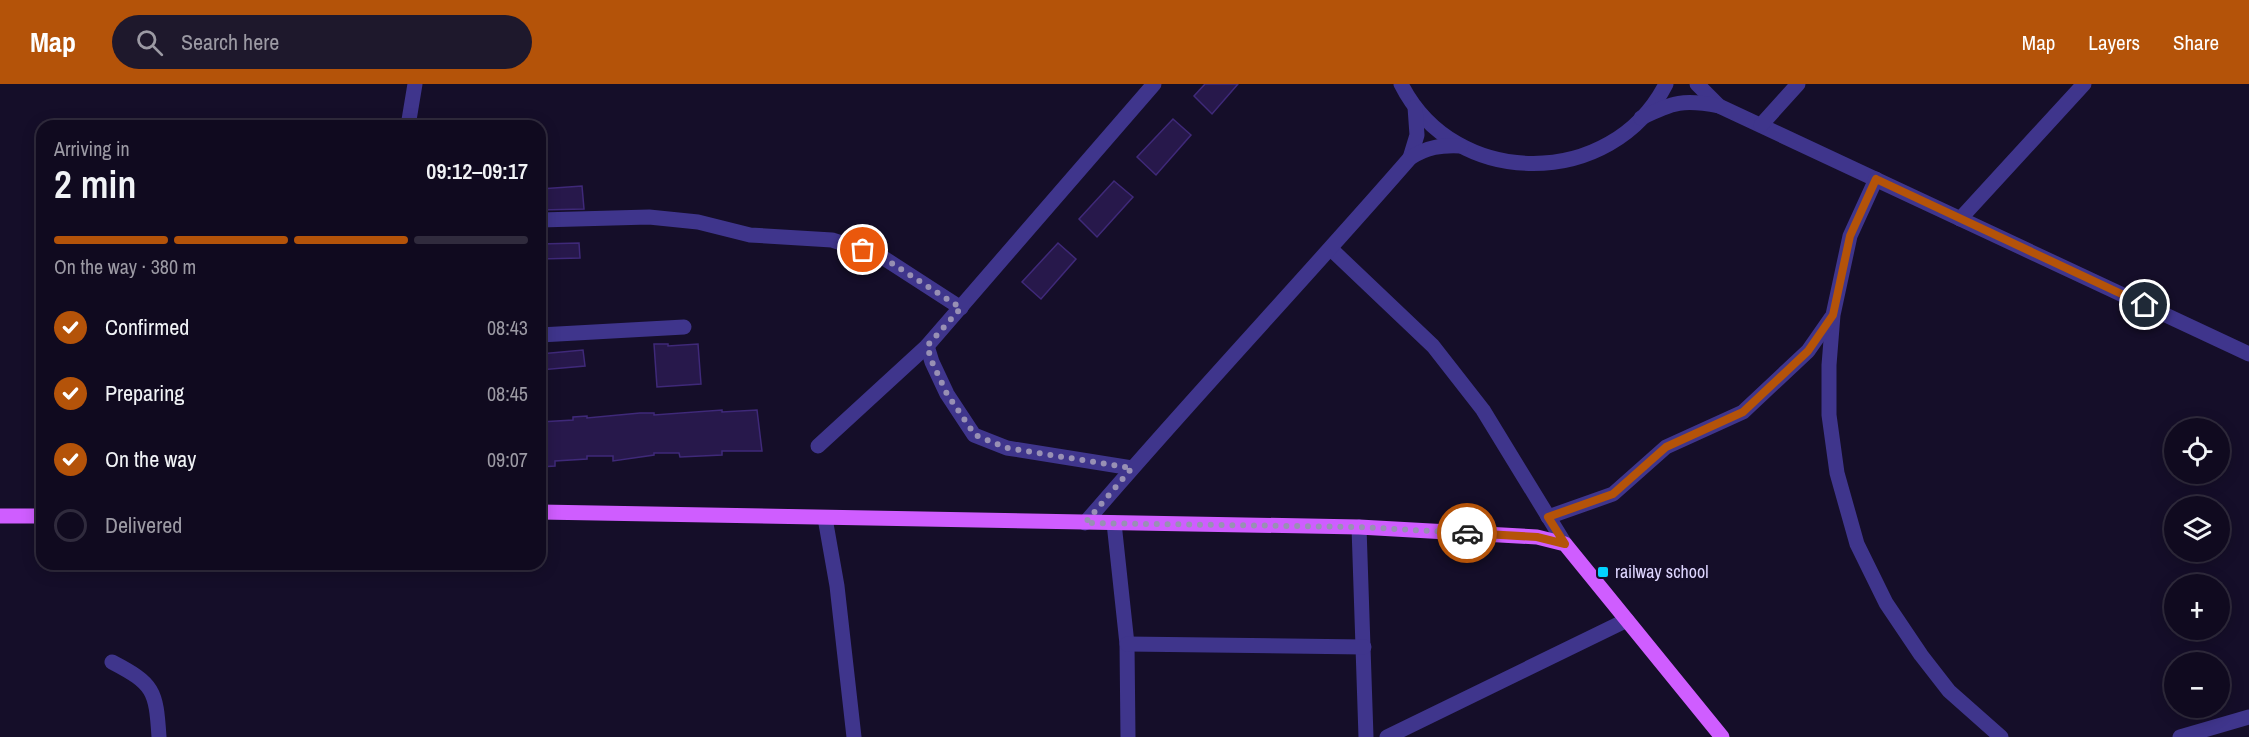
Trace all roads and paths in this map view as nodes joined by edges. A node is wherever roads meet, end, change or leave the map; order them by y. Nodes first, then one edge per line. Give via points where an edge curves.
1 (415, 84) edge
2 (1154, 84) edge
3 (1401, 84) edge
4 (1666, 84) edge
5 (1697, 84) edge
6 (1798, 84) edge
7 (2084, 84) edge
8 (1719, 106) junction
9 (1415, 107) junction
10 (1641, 118) junction
11 (409, 120) edge
12 (1761, 125) junction
13 (1461, 146) junction
14 (1410, 158) junction
15 (1876, 179) junction
16 (1960, 219) junction
17 (546, 220) edge
18 (1331, 249) junction
19 (961, 308) junction
20 (1833, 315) junction
21 (684, 327) dead end
22 (546, 335) edge
23 (927, 346) junction
24 (2249, 354) edge
25 (818, 446) dead end
26 (1132, 468) junction
27 (546, 512) edge
28 (0, 516) edge
29 (36, 516) edge
30 (1548, 517) junction
31 (825, 518) junction
32 (1085, 523) junction
33 (1114, 523) junction
34 (1359, 527) junction
35 (1565, 544) junction
36 (1627, 620) junction
37 (1127, 644) junction
38 (1364, 647) junction
39 (112, 662) dead end
40 (2249, 717) edge
41 (159, 737) edge
42 (854, 737) edge
43 (1128, 737) edge
44 (1366, 737) edge
45 (1387, 737) edge
46 (1722, 737) edge
47 (2001, 737) edge
48 (2181, 737) edge

1 - 11 street
2 - 19 street
3 - 9 street
4 - 10 street
5 - 8 street
6 - 12 street
7 - 16 street
8 - 10 street via 1697,101 1670,104
8 - 12 street
9 - 13 street via 1428,122
9 - 14 street via 1417,135
10 - 13 street via 1611,143 1556,163 1508,162
12 - 15 street
13 - 14 street via 1435,146
14 - 18 street
15 - 16 street
15 - 20 street via 1850,236
16 - 24 street
17 - 19 street via 649,217 698,222 750,235 832,240 879,255
18 - 26 street
18 - 30 street via 1433,346 1483,410
19 - 23 street
20 - 30 street via 1808,351 1743,412 1666,447 1613,494
20 - 47 street via 1829,415 1838,473 1857,544 1886,603 1921,655 1949,691
21 - 22 street
23 - 25 street
23 - 26 street via 947,394 975,435 1007,448
26 - 32 street
27 - 31 main road
28 - 29 main road
30 - 35 street
31 - 32 main road
31 - 42 street
32 - 33 main road
33 - 34 main road
33 - 37 street
34 - 35 main road via 1537,537
34 - 38 street
35 - 36 main road
36 - 45 street
36 - 46 main road
37 - 38 street
37 - 43 street
38 - 44 street
39 - 41 street via 141,677 150,689 157,707
40 - 48 street

